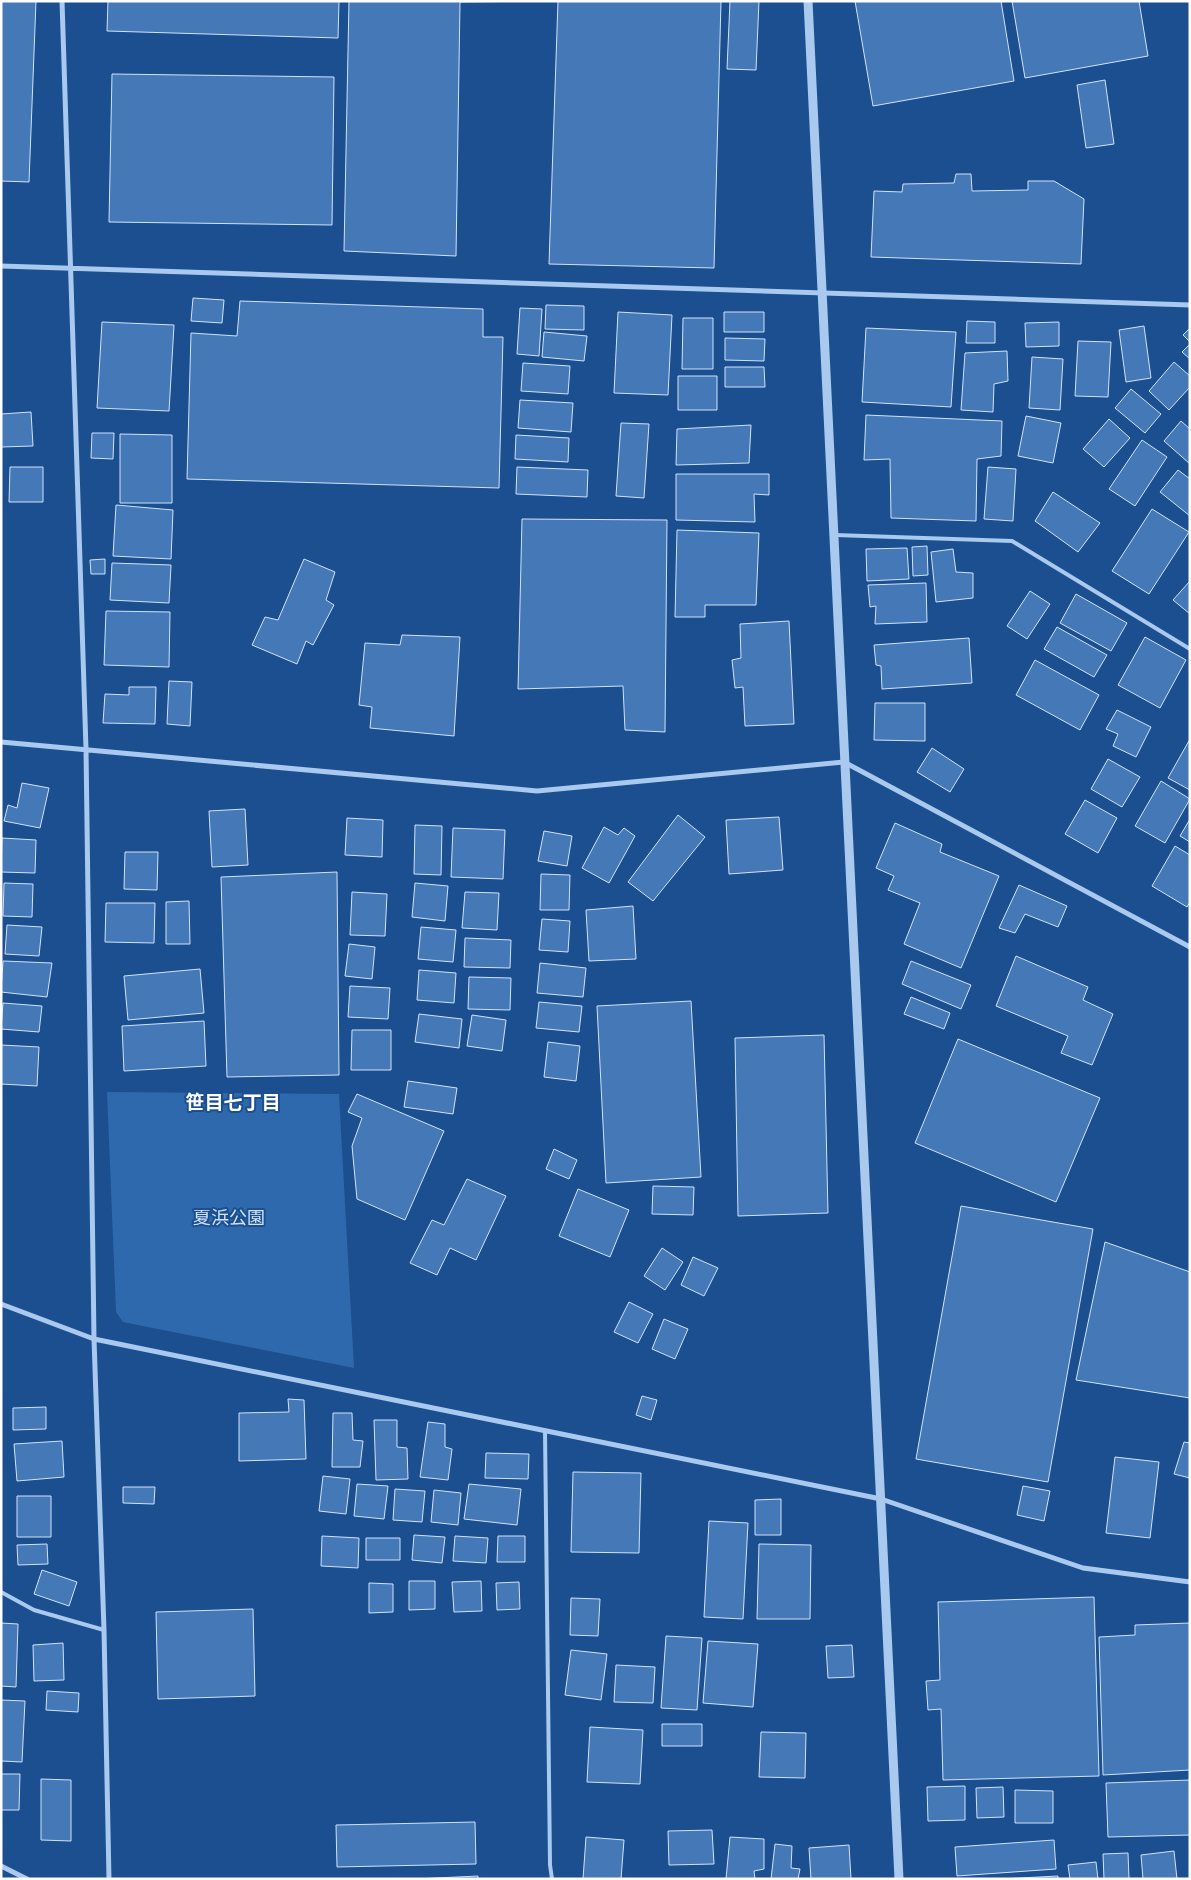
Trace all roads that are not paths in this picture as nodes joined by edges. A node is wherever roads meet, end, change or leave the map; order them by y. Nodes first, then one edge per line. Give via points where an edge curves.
1 (62, 1) edge
2 (808, 1) edge
3 (1, 266) edge
4 (70, 268) junction
5 (821, 293) junction
6 (1190, 305) edge
7 (833, 534) junction
8 (1190, 650) edge
9 (1, 742) edge
10 (86, 748) junction
11 (844, 762) junction
12 (1190, 947) edge
13 (1, 1304) edge
14 (94, 1339) junction
15 (545, 1431) junction
16 (881, 1499) junction
17 (1190, 1582) edge
18 (1, 1592) edge
19 (104, 1630) junction
20 (1, 1866) edge
21 (27, 1879) edge
22 (109, 1879) edge
23 (552, 1879) edge
24 (899, 1879) edge

1 - 4 street
2 - 5 street
3 - 4 street
4 - 5 street
4 - 10 street
5 - 6 street
5 - 7 street
7 - 8 lane via 1012,541
7 - 11 street
9 - 10 street
10 - 11 street via 537,791
10 - 14 street
11 - 12 street
11 - 16 street
13 - 14 street
14 - 15 street
14 - 19 street
15 - 16 street
15 - 23 lane
16 - 17 street via 1083,1568
16 - 24 street
18 - 19 lane via 34,1610
19 - 22 street
20 - 21 street

